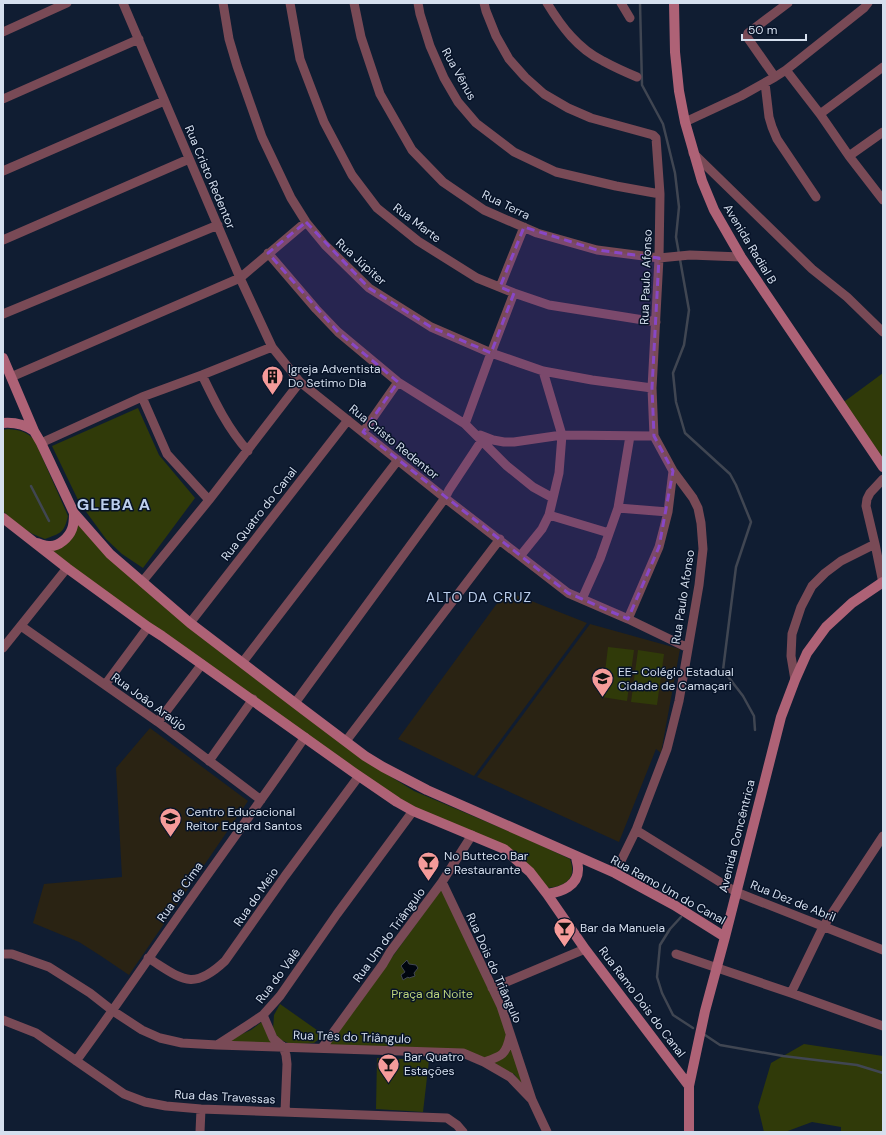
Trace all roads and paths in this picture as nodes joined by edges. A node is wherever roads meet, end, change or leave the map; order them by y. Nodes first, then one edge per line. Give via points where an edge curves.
1 (67, 3) edge
2 (123, 3) edge
3 (223, 3) edge
4 (290, 3) edge
5 (354, 3) edge
6 (418, 3) edge
7 (484, 3) edge
8 (547, 3) edge
9 (622, 3) edge
10 (674, 3) edge
11 (788, 3) edge
12 (868, 3) edge
13 (630, 18) dead end
14 (3, 32) edge
15 (139, 39) junction
16 (883, 67) edge
17 (786, 70) junction
18 (637, 77) dead end
19 (775, 77) junction
20 (765, 83) junction
21 (3, 99) edge
22 (164, 101) junction
23 (820, 114) junction
24 (685, 122) junction
25 (883, 132) edge
26 (693, 154) junction
27 (848, 156) junction
28 (189, 159) junction
29 (3, 171) edge
30 (719, 179) junction
31 (702, 182) junction
32 (660, 194) junction
33 (816, 197) dead end
34 (883, 200) edge
35 (306, 222) junction
36 (218, 225) junction
37 (524, 227) junction
38 (3, 240) edge
39 (268, 253) junction
40 (659, 258) junction
41 (740, 258) junction
42 (240, 278) junction
43 (500, 287) junction
44 (514, 293) junction
45 (3, 314) edge
46 (656, 322) junction
47 (883, 332) edge
48 (272, 347) junction
49 (491, 353) junction
50 (3, 358) edge
51 (543, 371) junction
52 (202, 375) junction
53 (11, 377) junction
54 (300, 382) junction
55 (398, 382) junction
56 (652, 388) junction
57 (142, 398) junction
58 (348, 420) junction
59 (3, 423) edge
60 (465, 424) junction
61 (34, 431) junction
62 (363, 432) junction
63 (562, 435) junction
64 (630, 436) junction
65 (654, 436) junction
66 (481, 437) junction
67 (41, 443) junction
68 (248, 451) junction
69 (398, 460) junction
70 (883, 467) edge
71 (673, 471) junction
72 (883, 479) edge
73 (445, 498) junction
74 (553, 498) junction
75 (209, 500) junction
76 (618, 508) junction
77 (668, 512) junction
78 (74, 513) junction
79 (549, 515) junction
80 (3, 518) edge
81 (609, 533) junction
82 (500, 539) junction
83 (33, 542) junction
84 (875, 544) junction
85 (521, 555) junction
86 (67, 568) junction
87 (142, 582) junction
88 (883, 582) edge
89 (582, 599) junction
90 (628, 619) junction
91 (190, 622) junction
92 (21, 626) junction
93 (148, 627) junction
94 (3, 648) edge
95 (688, 648) junction
96 (242, 663) junction
97 (202, 664) junction
98 (794, 680) junction
99 (105, 685) junction
100 (253, 699) junction
101 (295, 703) junction
102 (158, 722) junction
103 (305, 738) junction
104 (346, 741) junction
105 (209, 761) junction
106 (359, 776) junction
107 (261, 800) junction
108 (413, 811) junction
109 (636, 830) junction
110 (472, 835) junction
111 (883, 836) edge
112 (576, 856) junction
113 (590, 862) junction
114 (578, 870) junction
115 (615, 873) junction
116 (442, 882) junction
117 (736, 892) junction
118 (547, 894) junction
119 (823, 927) junction
120 (725, 937) junction
121 (585, 949) junction
122 (883, 950) edge
123 (3, 954) edge
124 (676, 954) dead end
125 (148, 958) junction
126 (717, 967) junction
127 (492, 988) junction
128 (791, 993) junction
129 (113, 1011) junction
130 (263, 1015) junction
131 (3, 1020) edge
132 (883, 1026) edge
133 (510, 1034) junction
134 (217, 1045) junction
135 (283, 1047) junction
136 (322, 1048) junction
137 (76, 1061) junction
138 (484, 1062) junction
139 (689, 1086) junction
140 (532, 1100) junction
141 (201, 1109) junction
142 (285, 1112) junction
143 (200, 1132) edge
144 (463, 1132) edge
145 (547, 1132) edge
146 (689, 1132) edge

1 - 14 street
2 - 15 street, Rua Cristo Redentor
3 - 35 street, Rua Júpiter via 237,66 262,137 291,198
4 - 43 street, Rua Marte via 300,59 324,122 352,175 377,208 418,241 477,278
5 - 37 street, Rua Terra via 361,37 380,94 412,150 443,182 484,210
6 - 32 street, Rua Vênus via 430,46 444,78 458,102 476,123 514,152 556,172
7 - 32 street, Rua Paulo Afonso via 496,36 509,59 544,94 591,118 656,138
8 - 18 street via 573,39 601,61
9 - 13 street
10 - 24 street, Avenida Radial B via 675,52
11 - 19 street via 747,35
12 - 17 street
15 - 21 street
15 - 22 street, Rua Cristo Redentor
16 - 23 street
17 - 19 street
17 - 23 street
19 - 20 street
20 - 24 street
20 - 33 street via 772,127
22 - 28 street, Rua Cristo Redentor
22 - 29 street
23 - 27 street
24 - 26 street, Avenida Radial B
25 - 27 street
26 - 30 street
26 - 31 street, Avenida Radial B
27 - 34 street
28 - 36 street, Rua Cristo Redentor
28 - 38 street
30 - 31 street via 712,178
30 - 47 street via 812,269 847,297
31 - 41 street, Avenida Radial B
32 - 40 street, Rua Paulo Afonso
35 - 39 street
35 - 49 street, Rua Júpiter via 325,245 369,288 431,327
36 - 42 street, Rua Cristo Redentor
36 - 45 street
37 - 40 street, Rua Terra via 597,250
37 - 43 street
39 - 42 street
39 - 55 street via 338,332
40 - 41 street, Rua Terra via 690,255
40 - 46 street, Rua Paulo Afonso
41 - 70 street, Avenida Radial B
42 - 48 street, Rua Cristo Redentor
42 - 53 street
43 - 44 street, Rua Marte
44 - 46 street, Rua Marte via 549,305
44 - 49 street
46 - 56 street, Rua Paulo Afonso
48 - 52 street
48 - 54 street, Rua Cristo Redentor
49 - 51 street, Rua Júpiter
49 - 60 street
50 - 53 street, Rua Ramo Um do Canal
51 - 56 street, Rua Júpiter
51 - 63 street
52 - 57 street
52 - 68 street via 218,408
53 - 61 street, Rua Ramo Um do Canal
54 - 58 street, Rua Cristo Redentor
54 - 68 street
55 - 60 street
55 - 62 street
56 - 65 street, Rua Paulo Afonso
57 - 67 street
57 - 75 street via 167,454
58 - 62 street, Rua Cristo Redentor
58 - 91 street, Rua Quatro do Canal
59 - 61 street via 20,424
60 - 66 street
61 - 67 street, Rua Ramo Um do Canal
62 - 69 street, Rua Cristo Redentor
63 - 64 street
63 - 66 street via 514,442
63 - 74 street via 559,473
64 - 65 street
64 - 76 street
65 - 71 street, Rua Paulo Afonso
66 - 73 street
66 - 74 street via 507,466 533,487
67 - 78 street, Rua Ramo Um do Canal
68 - 75 street
69 - 73 street, Rua Cristo Redentor
69 - 96 street
71 - 77 street
71 - 95 street, Rua Paulo Afonso via 694,498 701,523 703,549
72 - 84 street via 870,493 866,506
73 - 82 street, Rua Cristo Redentor
73 - 101 street
74 - 79 street
75 - 87 street
76 - 77 street
76 - 81 street
77 - 90 street via 659,547
78 - 83 street via 72,529 61,542 49,546
78 - 87 street, Rua Ramo Um do Canal via 110,554
79 - 81 street
79 - 85 street via 542,529
80 - 83 street, Rua Ramo Dois do Canal
81 - 89 street
82 - 85 street, Rua Cristo Redentor
82 - 104 street
83 - 86 street, Rua Ramo Dois do Canal
84 - 88 street
84 - 98 street via 841,560 812,586 792,634
85 - 89 street, Rua Cristo Redentor via 568,593
86 - 92 street
86 - 93 street, Rua Ramo Dois do Canal
87 - 91 street, Rua Ramo Um do Canal
88 - 98 street, Avenida Concêntrica via 826,627 807,653
89 - 90 street, Rua Cristo Redentor
90 - 95 street, Rua Cristo Redentor
91 - 96 street, Rua Ramo Um do Canal
92 - 94 street
92 - 99 street, Rua João Araújo
93 - 97 street, Rua Ramo Dois do Canal
93 - 99 street
95 - 109 street, Rua Paulo Afonso via 667,749
96 - 101 street, Rua Ramo Um do Canal
97 - 100 street, Rua Ramo Dois do Canal
97 - 102 street
98 - 117 street, Avenida Concêntrica via 781,716
99 - 102 street, Rua João Araújo
100 - 103 street, Rua Ramo Dois do Canal
100 - 105 street
101 - 104 street, Rua Ramo Um do Canal
102 - 105 street, Rua João Araújo
103 - 106 street, Rua Ramo Dois do Canal
103 - 107 street, Rua de Cima
104 - 112 street, Rua Ramo Um do Canal via 383,767 427,790
105 - 107 street, Rua João Araújo
106 - 108 street, Rua Ramo Dois do Canal
106 - 125 street, Rua do Meio via 226,961 207,976 190,980 180,978
107 - 125 street, Rua de Cima
108 - 110 street, Rua Ramo Dois do Canal
108 - 130 street, Rua do Valê via 280,996
109 - 115 street, Rua Paulo Afonso
109 - 117 street, Rua Dez de Abril
110 - 116 street, Rua Um do Triângulo
110 - 118 street, Rua Ramo Dois do Canal via 504,849 530,872
111 - 119 street
112 - 113 street, Rua Ramo Um do Canal
112 - 114 street
113 - 114 street
113 - 115 street, Rua Ramo Um do Canal
114 - 118 street via 570,886 563,891
115 - 120 street, Rua Ramo Um do Canal via 674,905
116 - 127 street, Rua Dois do Triângulo
116 - 136 street, Rua Um do Triângulo
117 - 119 street, Rua Dez de Abril
117 - 120 street, Avenida Concêntrica
118 - 121 street, Rua Ramo Dois do Canal
119 - 122 street, Rua Dez de Abril
119 - 128 street
120 - 126 street, Avenida Concêntrica
121 - 127 street
121 - 139 street, Rua Ramo Dois do Canal
123 - 129 street via 12,954 49,967
124 - 126 street
125 - 129 street, Rua de Cima
126 - 128 street
126 - 139 street, Avenida Concêntrica
127 - 133 street, Rua Dois do Triângulo
128 - 132 street
129 - 134 street via 142,1030 160,1038 182,1043
129 - 137 street, Rua de Cima
130 - 134 street, Rua do Valê
130 - 135 street via 273,1038
131 - 137 street, Rua das Travessas via 36,1033
133 - 138 street via 508,1047 503,1054
133 - 140 street, Rua Dois do Triângulo
134 - 135 street, Rua Três do Triângulo
135 - 136 street, Rua Três do Triângulo
135 - 142 street via 287,1064
136 - 138 street, Rua Três do Triângulo via 463,1053
137 - 141 street, Rua das Travessas via 124,1094 166,1106
138 - 140 street, Rua Três do Triângulo via 510,1077
139 - 146 street, Avenida Concêntrica
140 - 145 street, Rua Dois do Triângulo
141 - 142 street, Rua das Travessas
141 - 143 street
142 - 144 street, Rua das Travessas via 447,1118 457,1124

